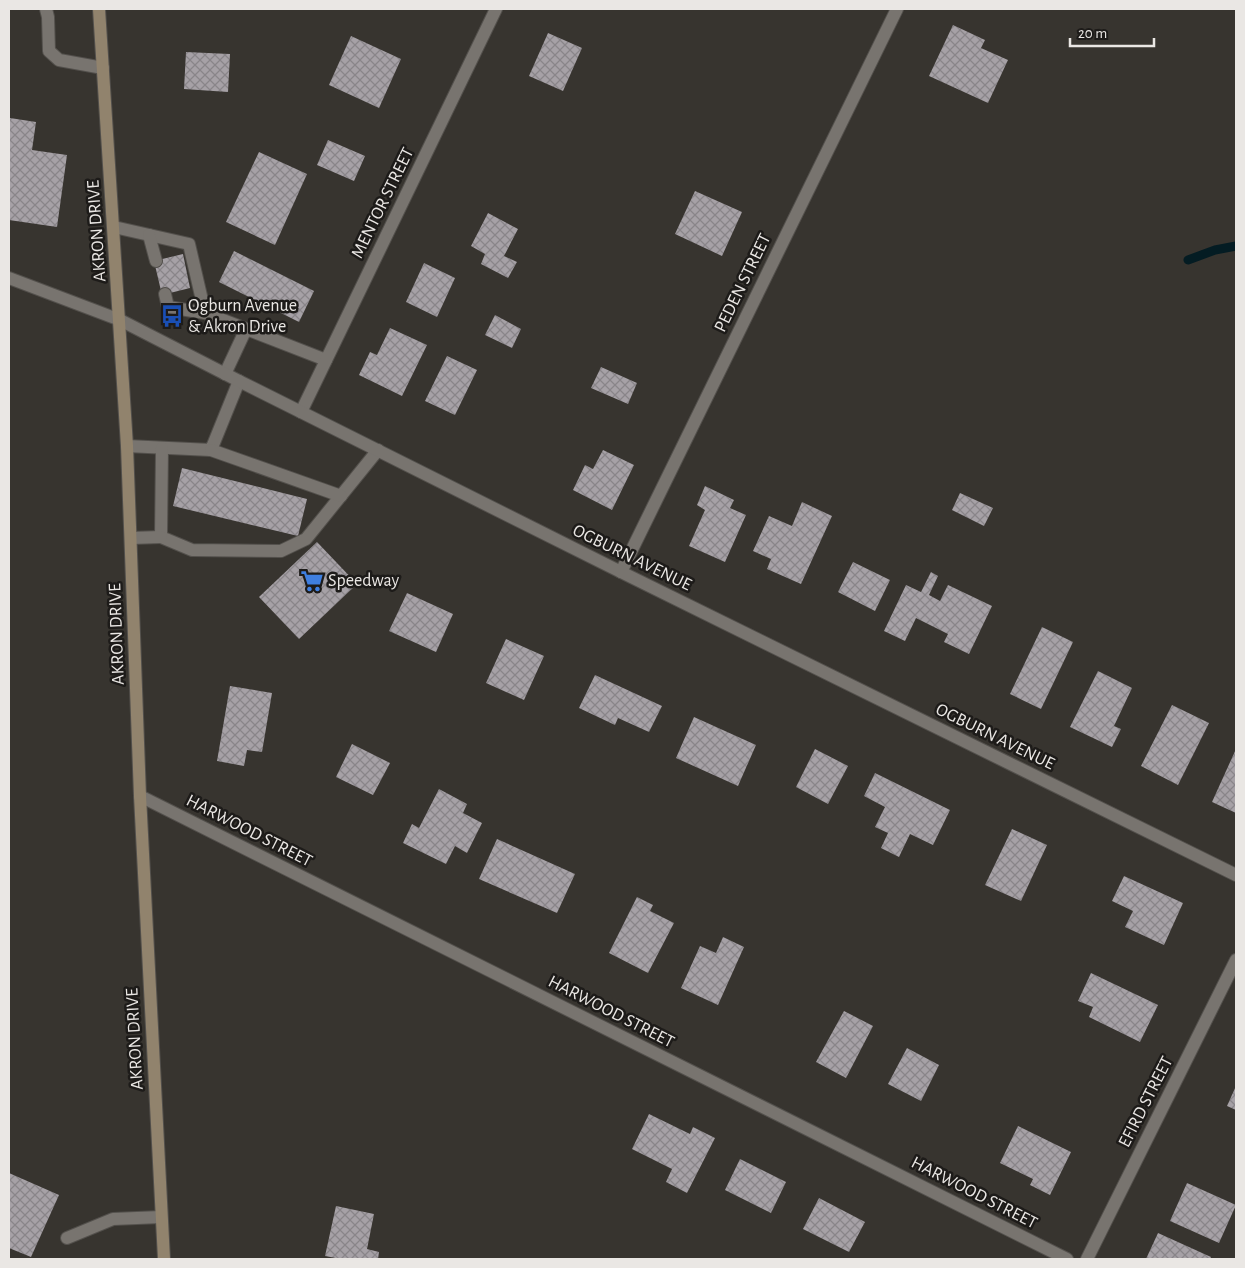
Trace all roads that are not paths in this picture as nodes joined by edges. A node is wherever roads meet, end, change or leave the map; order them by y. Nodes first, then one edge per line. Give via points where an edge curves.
1 (46, 9) edge
2 (99, 9) edge
3 (496, 9) edge
4 (897, 9) edge
5 (103, 68) junction
6 (114, 227) junction
7 (149, 235) junction
8 (156, 261) dead end
9 (9, 278) edge
10 (165, 294) dead end
11 (205, 313) junction
12 (120, 320) junction
13 (246, 329) junction
14 (326, 360) junction
15 (225, 374) junction
16 (239, 381) junction
17 (301, 412) junction
18 (127, 446) junction
19 (162, 448) junction
20 (211, 450) junction
21 (378, 450) junction
22 (341, 496) junction
23 (161, 537) junction
24 (131, 538) junction
25 (621, 572) junction
26 (140, 796) junction
27 (1236, 875) edge
28 (1236, 960) edge
29 (161, 1217) junction
30 (68, 1238) dead end
31 (164, 1259) edge
32 (1067, 1259) edge
33 (1087, 1259) edge

1 - 5 street via 49,51 59,60
2 - 5 main road, AKRON DRIVE
3 - 14 street, MENTOR STREET
4 - 25 street, PEDEN STREET
5 - 6 main road, AKRON DRIVE
6 - 7 street
6 - 12 main road, AKRON DRIVE
7 - 8 street
7 - 11 street via 189,244
9 - 12 street, OGBURN AVENUE
10 - 11 street via 168,307
11 - 13 street
12 - 15 street, OGBURN AVENUE
12 - 18 main road, AKRON DRIVE
13 - 14 street
13 - 15 street
14 - 17 street, MENTOR STREET
15 - 16 street, OGBURN AVENUE
16 - 17 street, OGBURN AVENUE
16 - 20 street
17 - 21 street, OGBURN AVENUE
18 - 19 street
18 - 24 main road, AKRON DRIVE
19 - 20 street
19 - 23 street
20 - 22 street
21 - 22 street
21 - 25 street, OGBURN AVENUE
22 - 23 street via 306,539 281,551 192,550
23 - 24 street
24 - 26 main road, AKRON DRIVE
25 - 27 street, OGBURN AVENUE
26 - 29 main road, AKRON DRIVE
26 - 32 street, HARWOOD STREET
28 - 33 street, EFIRD STREET
29 - 30 street via 113,1219
29 - 31 main road, AKRON DRIVE

